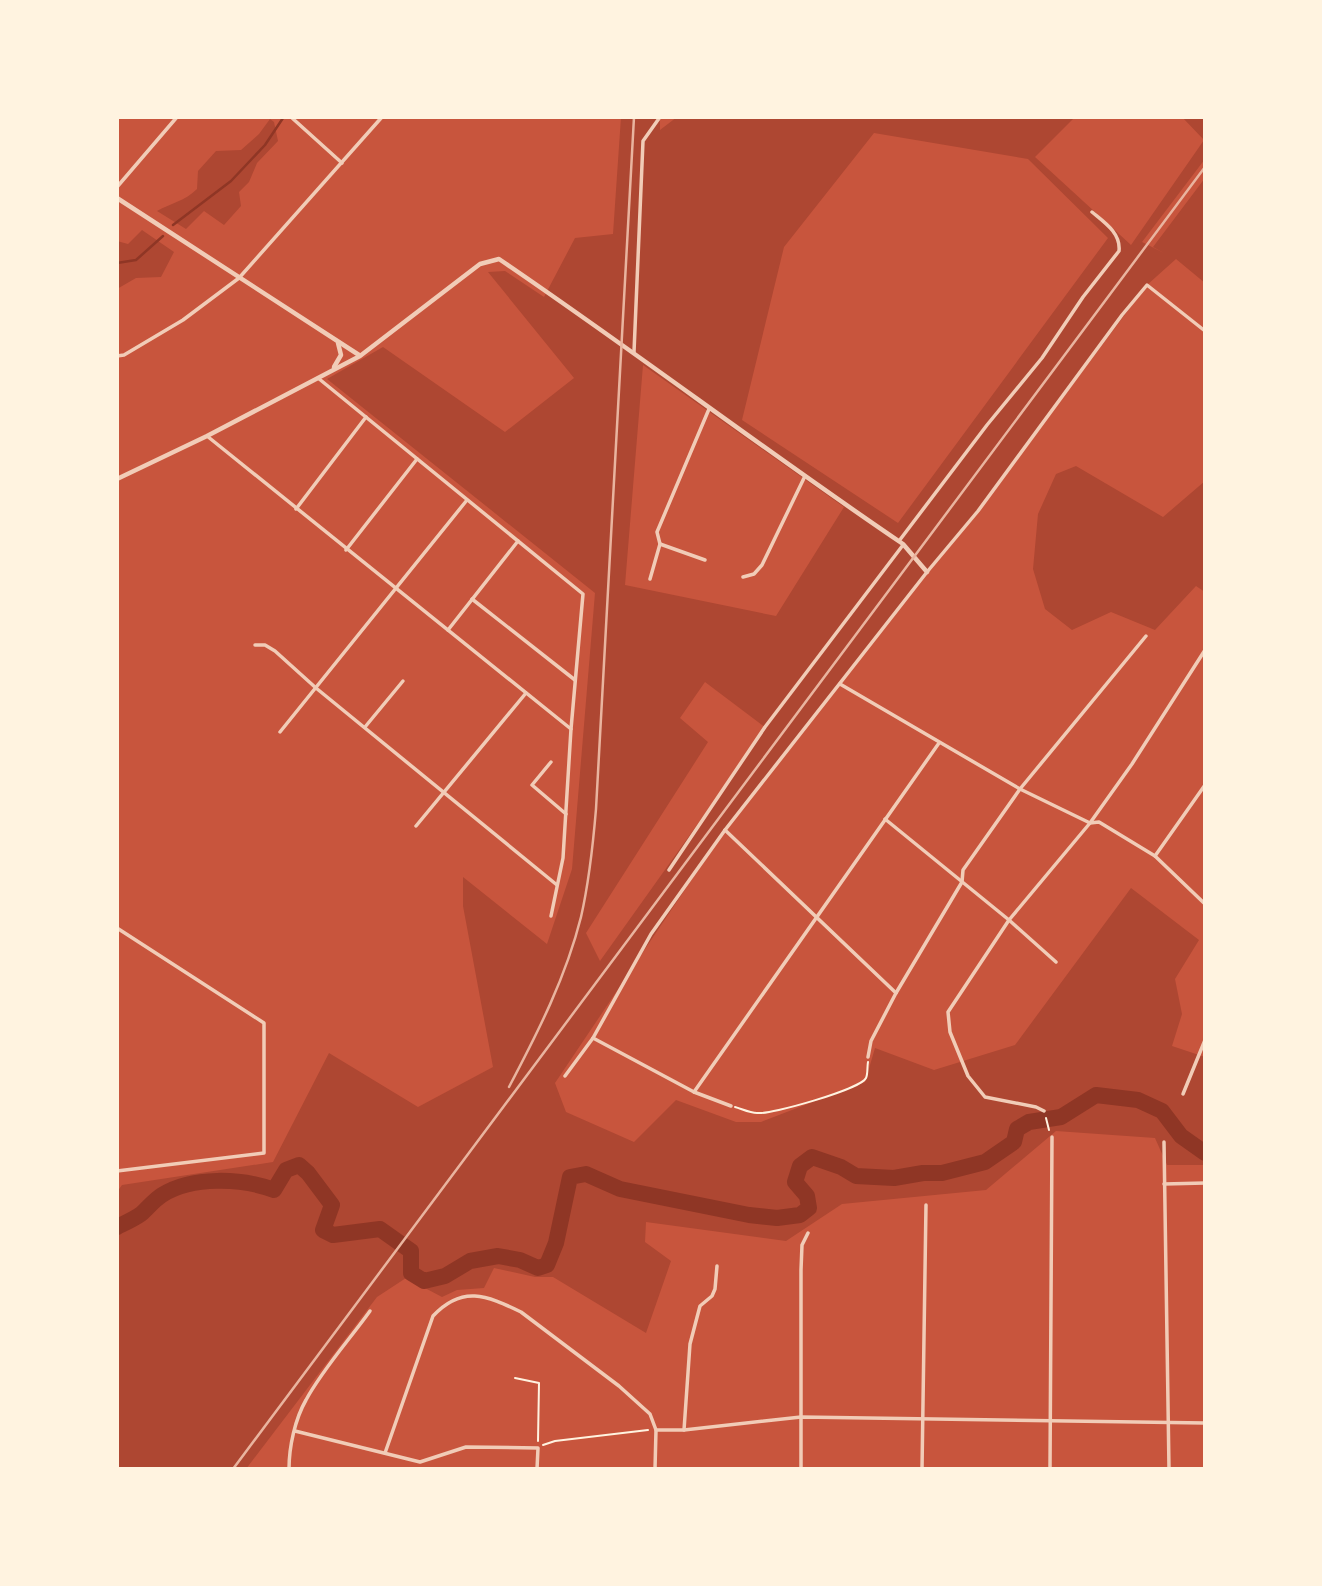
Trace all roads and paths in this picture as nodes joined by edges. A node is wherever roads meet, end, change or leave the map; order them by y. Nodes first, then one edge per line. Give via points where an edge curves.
1 (177, 117) edge
2 (291, 117) edge
3 (382, 117) edge
4 (660, 117) edge
5 (342, 163) junction
6 (117, 187) edge
7 (117, 198) edge
8 (1092, 212) dead end
9 (239, 278) junction
10 (1205, 331) edge
11 (338, 342) junction
12 (634, 352) junction
13 (117, 356) edge
14 (360, 356) junction
15 (333, 369) junction
16 (317, 377) junction
17 (709, 409) junction
18 (366, 418) junction
19 (207, 436) junction
20 (417, 459) junction
21 (805, 476) junction
22 (117, 479) edge
23 (467, 499) junction
24 (296, 509) junction
25 (518, 541) junction
26 (901, 543) junction
27 (660, 544) junction
28 (346, 550) junction
29 (705, 560) dead end
30 (927, 572) junction
31 (743, 577) dead end
32 (650, 579) dead end
33 (396, 590) junction
34 (472, 599) junction
35 (447, 631) junction
36 (1146, 636) dead end
37 (255, 645) dead end
38 (1205, 650) edge
39 (575, 680) junction
40 (403, 681) dead end
41 (840, 684) junction
42 (316, 688) junction
43 (526, 693) junction
44 (365, 727) junction
45 (571, 729) junction
46 (280, 732) dead end
47 (939, 743) junction
48 (551, 762) dead end
49 (1205, 785) edge
50 (1020, 789) junction
51 (444, 794) junction
52 (566, 814) junction
53 (885, 819) junction
54 (1090, 822) junction
55 (416, 826) dead end
56 (725, 830) junction
57 (1154, 856) junction
58 (669, 870) dead end
59 (962, 882) junction
60 (557, 885) junction
61 (1205, 904) edge
62 (551, 916) dead end
63 (816, 916) junction
64 (1009, 920) junction
65 (117, 928) edge
66 (1056, 962) dead end
67 (896, 993) junction
68 (593, 1038) junction
69 (1205, 1040) edge
70 (868, 1057) joint
71 (565, 1076) dead end
72 (694, 1093) junction
73 (1183, 1094) dead end
74 (731, 1106) joint
75 (1044, 1111) joint
76 (1052, 1137) joint
77 (1164, 1142) dead end
78 (117, 1171) edge
79 (1164, 1184) junction
80 (1205, 1184) edge
81 (926, 1205) dead end
82 (808, 1233) dead end
83 (717, 1266) dead end
84 (370, 1311) dead end
85 (515, 1378) dead end
86 (801, 1417) junction
87 (922, 1419) junction
88 (1051, 1421) junction
89 (1169, 1423) junction
90 (1205, 1423) edge
91 (656, 1430) junction
92 (684, 1430) junction
93 (295, 1431) junction
94 (538, 1448) junction
95 (385, 1453) junction
96 (289, 1469) edge
97 (537, 1469) edge
98 (655, 1469) edge
99 (801, 1469) edge
100 (922, 1469) edge
101 (1051, 1469) edge
102 (1168, 1469) edge

1 - 6 street
2 - 5 street
3 - 5 street
4 - 12 street via 643,141
5 - 9 street
7 - 9 street
8 - 26 street via 1114,232 1119,251
9 - 11 street
9 - 13 street via 183,320
10 - 30 street via 1147,285
11 - 14 street
11 - 15 street via 341,355
12 - 14 street via 499,259 480,264
12 - 17 street
14 - 15 street
15 - 16 street
16 - 18 street
16 - 19 street
17 - 21 street
17 - 27 street via 657,532
18 - 20 street
18 - 24 street
19 - 22 street
19 - 24 street
20 - 23 street
20 - 28 street
21 - 26 street
21 - 31 street via 762,565
23 - 25 street
23 - 33 street
24 - 28 street
25 - 34 street
25 - 39 street via 583,594
26 - 30 street
26 - 58 street via 765,727
27 - 29 street
27 - 32 street
28 - 33 street
30 - 41 street
33 - 35 street
33 - 42 street
34 - 35 street
34 - 39 street
35 - 43 street
36 - 50 street
37 - 42 street via 268,646
38 - 54 street
39 - 45 street
40 - 44 street
41 - 47 street
41 - 56 street
42 - 44 street
42 - 46 street
43 - 45 street
43 - 51 street
44 - 51 street
45 - 52 street
47 - 50 street
47 - 53 street
48 - 52 street via 532,785
49 - 57 street
50 - 54 street
50 - 59 street via 963,870
51 - 55 street
51 - 60 street
52 - 60 street
53 - 59 street
53 - 63 street
54 - 57 street via 1099,822
54 - 64 street
56 - 63 street
56 - 68 street via 651,934
57 - 61 street
59 - 64 street
59 - 67 street
60 - 62 street
63 - 67 street
63 - 72 street
64 - 66 street
64 - 75 street via 948,1012 950,1032 968,1076 985,1097
65 - 78 street via 264,1023 264,1153
67 - 70 street via 871,1041
68 - 71 street
68 - 72 street
69 - 73 street
70 - 74 path via 866,1078 842,1092 757,1114
72 - 74 street
75 - 76 path
76 - 88 street
77 - 79 street
79 - 80 street
79 - 89 street
81 - 87 street
82 - 86 street via 802,1245
83 - 92 street via 715,1289 700,1306 690,1344
84 - 93 street via 305,1401
85 - 94 path via 539,1383
86 - 87 street
86 - 92 street
86 - 99 street
87 - 88 street
87 - 100 street
88 - 89 street
88 - 101 street
89 - 90 street
89 - 102 street
91 - 92 street
91 - 94 path via 555,1441
91 - 95 street via 650,1414 619,1385 521,1312 476,1295 446,1303 433,1316
91 - 98 street
93 - 95 street
93 - 96 street
94 - 95 street via 466,1447 420,1462
94 - 97 street

